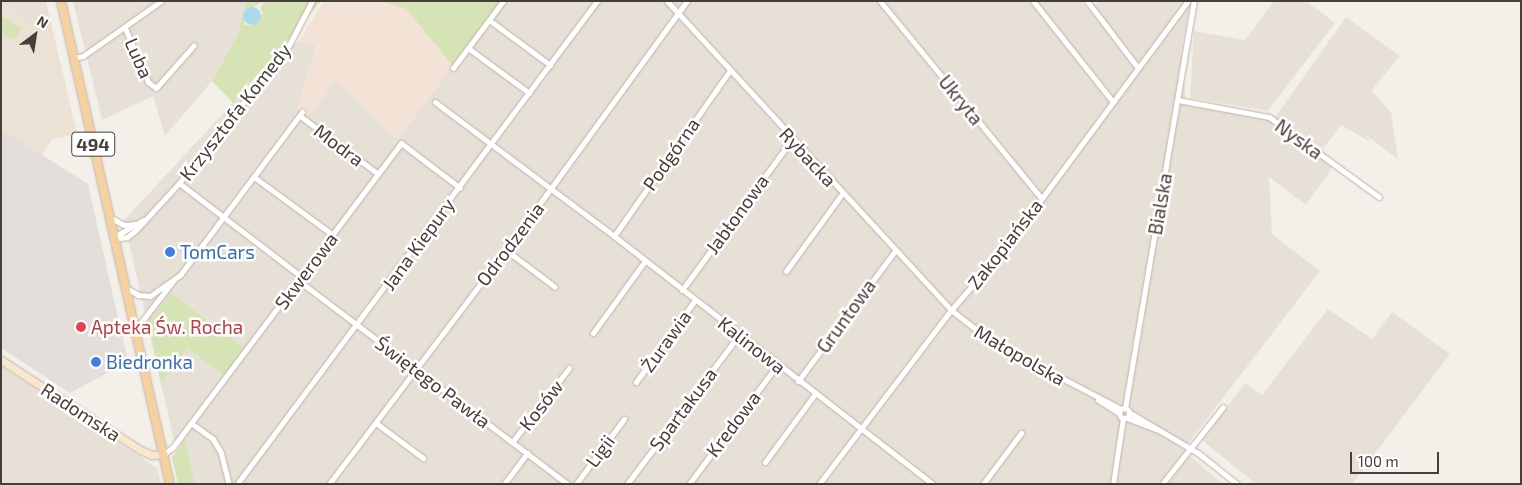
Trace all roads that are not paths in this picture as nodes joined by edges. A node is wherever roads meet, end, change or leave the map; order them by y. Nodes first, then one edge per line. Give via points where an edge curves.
1 (61, 1) edge
2 (161, 1) edge
3 (312, 1) edge
4 (503, 1) edge
5 (597, 1) edge
6 (667, 1) edge
7 (687, 1) edge
8 (880, 1) edge
9 (1034, 1) edge
10 (1087, 1) edge
11 (1188, 1) edge
12 (1194, 1) edge
13 (677, 14) junction
14 (489, 20) junction
15 (125, 28) junction
16 (194, 45) dead end
17 (468, 48) junction
18 (73, 58) junction
19 (550, 65) junction
20 (453, 68) dead end
21 (1138, 68) junction
22 (729, 72) junction
23 (529, 94) junction
24 (1178, 100) junction
25 (435, 102) dead end
26 (1113, 102) junction
27 (792, 139) junction
28 (492, 145) junction
29 (378, 174) junction
30 (254, 176) junction
31 (179, 183) junction
32 (460, 188) junction
33 (552, 189) junction
34 (842, 194) junction
35 (1379, 197) dead end
36 (1041, 198) junction
37 (109, 216) junction
38 (149, 217) junction
39 (223, 218) junction
40 (138, 224) junction
41 (333, 235) junction
42 (614, 236) junction
43 (127, 237) junction
44 (114, 238) junction
45 (117, 250) junction
46 (506, 250) junction
47 (894, 252) junction
48 (645, 261) junction
49 (786, 271) dead end
50 (300, 279) junction
51 (174, 281) junction
52 (126, 287) junction
53 (554, 287) dead end
54 (682, 290) junction
55 (695, 300) junction
56 (951, 310) junction
57 (358, 326) junction
58 (135, 330) junction
59 (593, 333) dead end
60 (739, 335) junction
61 (1, 360) edge
62 (778, 365) junction
63 (417, 368) junction
64 (569, 368) dead end
65 (798, 381) junction
66 (636, 382) dead end
67 (815, 394) junction
68 (1223, 407) dead end
69 (1124, 413) junction
70 (624, 419) dead end
71 (191, 423) junction
72 (376, 423) junction
73 (859, 429) junction
74 (1021, 432) dead end
75 (512, 441) junction
76 (1189, 448) junction
77 (527, 453) junction
78 (164, 454) junction
79 (422, 458) dead end
80 (765, 462) dead end
81 (170, 484) edge
82 (229, 484) edge
83 (237, 484) edge
84 (329, 484) edge
85 (504, 484) edge
86 (567, 484) edge
87 (576, 484) edge
88 (627, 484) edge
89 (689, 484) edge
90 (819, 484) edge
91 (932, 484) edge
92 (983, 484) edge
93 (1113, 484) edge
94 (1162, 484) edge
95 (1237, 484) edge

1 - 18 main road, 494
2 - 15 street, Luba
3 - 31 street, Krzysztofa Komedy via 288,45
4 - 14 street
5 - 19 street, Jana Kiepury
6 - 13 street, Rybacka
7 - 13 street, Odrodzenia
8 - 36 street, Ukryta
9 - 26 street
10 - 21 street
11 - 21 street, Zakopiańska
12 - 24 street, Bialska
13 - 22 street, Rybacka
13 - 33 street, Odrodzenia
14 - 17 street
14 - 19 street
15 - 16 street, Luba via 148,82 156,88
15 - 18 street, Luba via 83,56
17 - 20 street
17 - 23 street
18 - 37 main road, 494
19 - 23 street, Jana Kiepury
21 - 26 street, Zakopiańska
22 - 27 street, Rybacka
22 - 42 street, Podgórna
23 - 28 street, Jana Kiepury
24 - 35 street, Nyska via 1269,116
24 - 69 street, Bialska
25 - 28 street, Kalinowa
26 - 36 street, Zakopiańska
27 - 34 street, Rybacka
27 - 54 street, Jabłonowa
28 - 32 street, Jana Kiepury
28 - 33 street, Kalinowa
29 - 30 street, Modra via 301,114
29 - 32 street, Skwerowa via 401,144
29 - 41 street, Skwerowa
30 - 39 street
30 - 41 street
31 - 38 street, Krzysztofa Komedy
31 - 39 street, Świętego Pawła
32 - 57 street, Jana Kiepury
33 - 42 street, Kalinowa
33 - 46 street, Odrodzenia
34 - 47 street, Rybacka
34 - 49 street
36 - 56 street, Zakopiańska via 999,255
37 - 40 street via 124,225
37 - 44 main road, 494
38 - 40 street, Krzysztofa Komedy
38 - 43 street, Krzysztofa Komedy
39 - 50 street, Świętego Pawła
39 - 51 street
40 - 44 street, Krzysztofa Komedy
41 - 50 street, Skwerowa
42 - 48 street, Kalinowa
43 - 44 street
43 - 45 street, Krzysztofa Komedy
44 - 45 main road, 494
45 - 52 main road, 494
46 - 53 street
46 - 63 street, Odrodzenia
47 - 56 street, Rybacka
47 - 65 street, Gruntowa
48 - 54 street, Kalinowa
48 - 59 street
50 - 57 street, Świętego Pawła
50 - 71 street, Skwerowa
51 - 52 street via 150,296 138,295
51 - 58 street
52 - 58 main road, 494
54 - 55 street, Kalinowa
55 - 60 street, Kalinowa
55 - 66 street, Żurawia
56 - 69 street, Małopolska via 991,341
56 - 73 street, Zakopiańska
57 - 63 street, Świętego Pawła
57 - 83 street, Jana Kiepury
58 - 78 main road, 494
60 - 62 street, Kalinowa
60 - 88 street, Spartakusa
61 - 78 street, Radomska via 140,450 152,455
62 - 65 street, Kalinowa
62 - 89 street, Kredowa
63 - 72 street, Odrodzenia
63 - 75 street, Świętego Pawła
64 - 75 street, Kosów
65 - 67 street, Kalinowa
67 - 73 street, Kalinowa
67 - 80 street
68 - 76 street
69 - 76 street, Małopolska
69 - 93 street, Bialska
70 - 87 street, Ligii
71 - 78 street, Skwerowa
71 - 82 street via 213,439 221,452
72 - 79 street
72 - 84 street, Odrodzenia
73 - 90 street, Zakopiańska
73 - 91 street, Kalinowa
74 - 92 street
75 - 77 street, Świętego Pawła
76 - 94 street
76 - 95 street, Małopolska
77 - 85 street
77 - 86 street, Świętego Pawła
78 - 81 main road, 494

